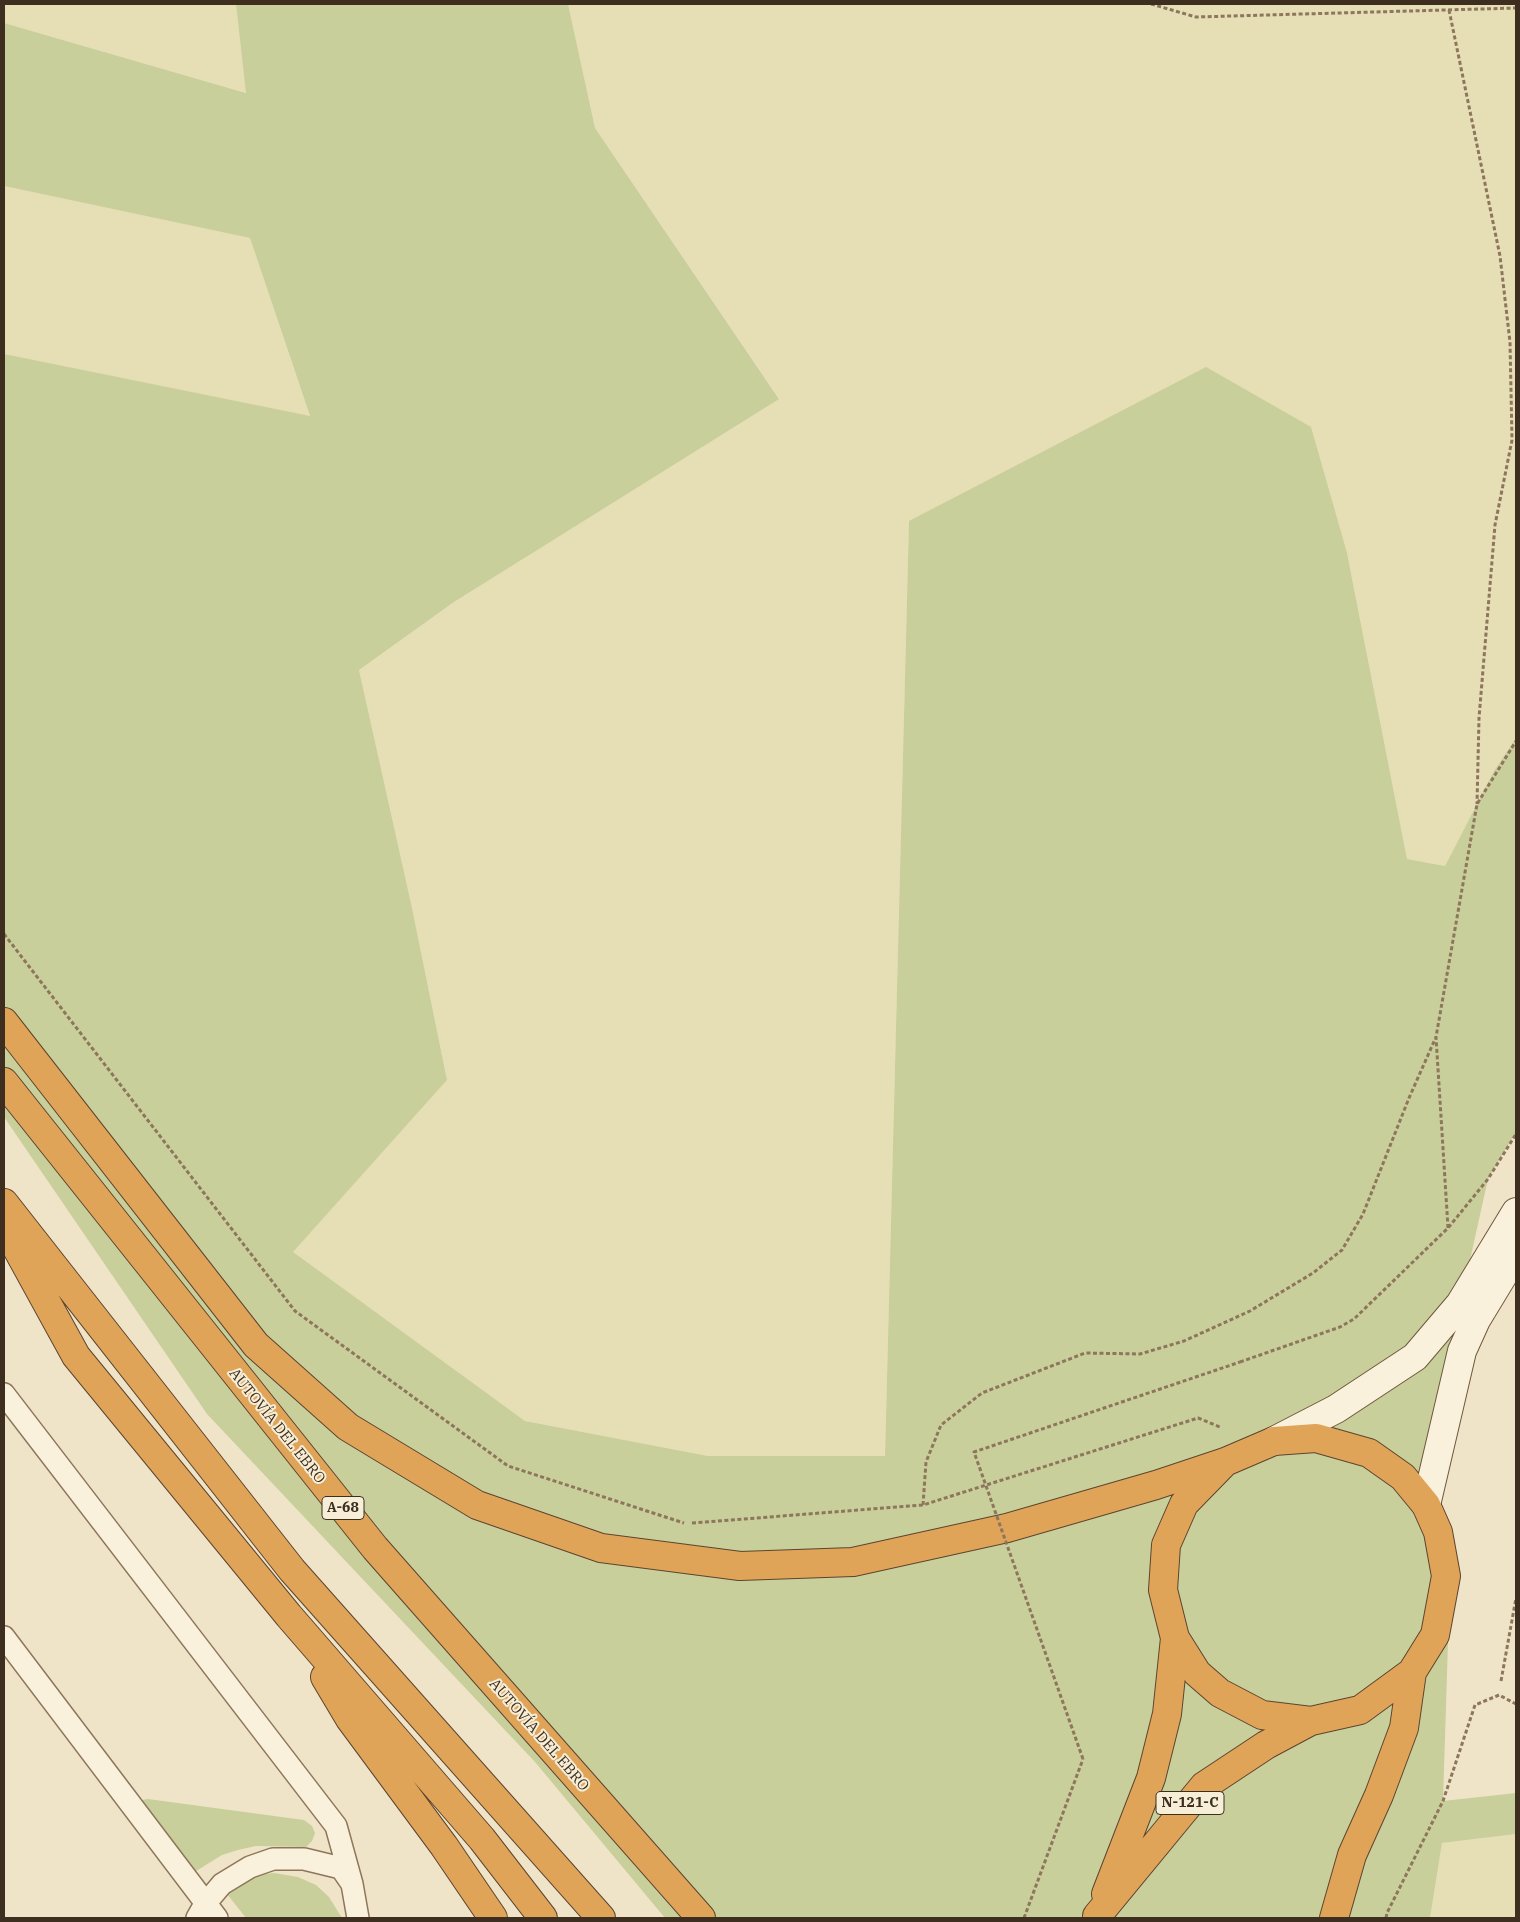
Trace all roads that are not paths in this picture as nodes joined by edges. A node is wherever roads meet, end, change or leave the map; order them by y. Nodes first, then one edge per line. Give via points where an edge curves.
1 (4, 1022) edge
2 (4, 1082) edge
3 (4, 1204) edge
4 (1516, 1212) edge
5 (4, 1225) edge
6 (1516, 1254) edge
7 (4, 1394) edge
8 (1267, 1444) junction
9 (1225, 1462) junction
10 (1426, 1505) junction
11 (288, 1616) junction
12 (4, 1636) edge
13 (1175, 1638) junction
14 (1412, 1672) junction
15 (1311, 1721) junction
16 (352, 1884) junction
17 (206, 1913) edge
18 (1096, 1917) edge
19 (358, 1918) edge
20 (493, 1918) edge
21 (543, 1918) edge
22 (601, 1918) edge
23 (701, 1918) edge
24 (1334, 1918) edge

1 - 9 highway via 256,1345 348,1427 477,1505 600,1548 740,1566 854,1562 1007,1528
2 - 23 highway, AUTOVÍA DEL EBRO / A-68 via 375,1548
3 - 22 highway via 292,1570
4 - 8 main road via 1460,1304 1415,1357 1336,1409
5 - 11 highway via 76,1356
6 - 10 main road via 1476,1320 1462,1352
7 - 16 lane via 336,1826
8 - 9 highway, N-121-C
8 - 10 highway, N-121-C via 1316,1438 1369,1453 1403,1478
9 - 13 highway, N-121-C via 1184,1504 1166,1545 1163,1590
10 - 14 highway, N-121-C via 1438,1532 1446,1576 1435,1634
11 - 20 highway via 350,1719
11 - 21 highway via 482,1839
12 - 17 lane
13 - 15 highway, N-121-C via 1197,1672 1220,1693 1262,1715
13 - 18 highway, N-121-C via 1167,1714 1151,1778
14 - 15 highway, N-121-C via 1360,1710
14 - 24 highway via 1404,1728 1352,1855
15 - 18 highway, N-121-C via 1266,1745 1204,1786
16 - 17 lane via 341,1868 304,1859 273,1859 250,1867 222,1884
16 - 19 lane

